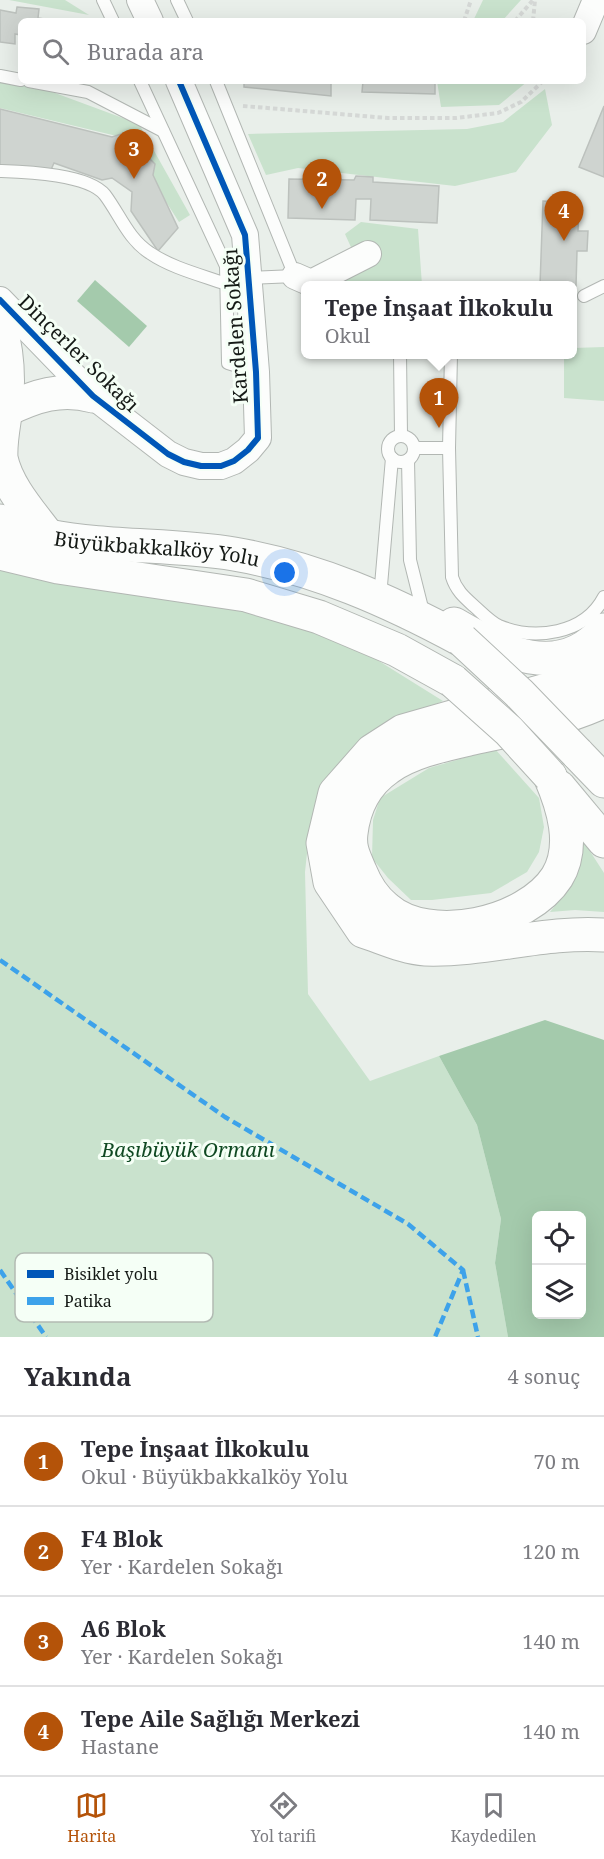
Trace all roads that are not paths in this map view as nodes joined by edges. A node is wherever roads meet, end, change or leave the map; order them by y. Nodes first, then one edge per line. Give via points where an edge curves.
1 (93, 0) edge
2 (140, 0) edge
3 (177, 0) edge
4 (596, 0) edge
5 (105, 3) edge
6 (112, 18) edge
7 (149, 18) edge
8 (186, 18) edge
9 (586, 24) edge
10 (0, 76) edge
11 (18, 79) edge
12 (45, 84) edge
13 (141, 84) edge
14 (180, 84) edge
15 (217, 84) edge
16 (163, 131) junction
17 (0, 171) edge
18 (368, 254) dead end
19 (295, 276) junction
20 (238, 281) junction
21 (305, 281) edge
22 (317, 281) edge
23 (604, 286) edge
24 (584, 296) dead end
25 (0, 300) edge
26 (0, 326) edge
27 (400, 359) edge
28 (451, 359) edge
29 (93, 396) junction
30 (6, 410) junction
31 (401, 435) junction
32 (258, 438) joint
33 (449, 448) junction
34 (411, 454) junction
35 (392, 458) junction
36 (0, 521) edge
37 (48, 536) junction
38 (0, 553) edge
39 (604, 597) edge
40 (400, 605) junction
41 (604, 630) edge
42 (604, 666) edge
43 (604, 701) edge
44 (550, 776) junction
45 (604, 781) edge
46 (604, 841) edge
47 (604, 935) edge

1 - 5 lane
2 - 7 street
3 - 8 lane
4 - 9 street
5 - 6 lane
10 - 11 lane
12 - 16 lane via 88,92
13 - 16 lane
14 - 20 street, Kardelen Sokağı via 245,235
15 - 19 lane
16 - 20 lane via 226,266
17 - 20 lane via 91,184 104,194 130,234 149,252 170,264
18 - 22 street
19 - 20 lane
19 - 21 street
20 - 32 street, Kardelen Sokağı via 256,372
23 - 24 lane
25 - 29 street, Dinçerler Sokağı
26 - 30 highway via 8,361
27 - 31 lane
28 - 33 lane
29 - 30 highway via 50,393
29 - 32 street, Dinçerler Sokağı via 153,444 184,462 221,466 234,461
30 - 37 highway via 0,441 5,471
31 - 34 lane via 412,442
31 - 35 lane via 388,444
33 - 34 lane
33 - 39 lane via 452,577 458,592 497,626 533,633 574,627 588,618
34 - 35 lane via 402,462
34 - 40 lane via 410,560
35 - 40 lane
36 - 37 highway, Büyükbakkalköy Yolu
37 - 40 highway, Büyükbakkalköy Yolu via 234,554 297,569
38 - 44 highway, Büyükbakkalköy Yolu, bridge via 58,567 246,596 319,617 397,650 453,681 509,731
40 - 41 highway via 443,618 490,646 544,660 577,650
40 - 45 highway, Büyükbakkalköy Yolu, bridge via 462,640
42 - 47 highway via 585,679 403,731 372,751 335,793 323,843 330,882 363,931 423,949
43 - 44 highway via 574,715 446,745 387,768 362,795 353,820 350,847 368,889 387,910 413,922 476,926 517,912 557,876 564,857 564,808
44 - 46 highway, Büyükbakkalköy Yolu

